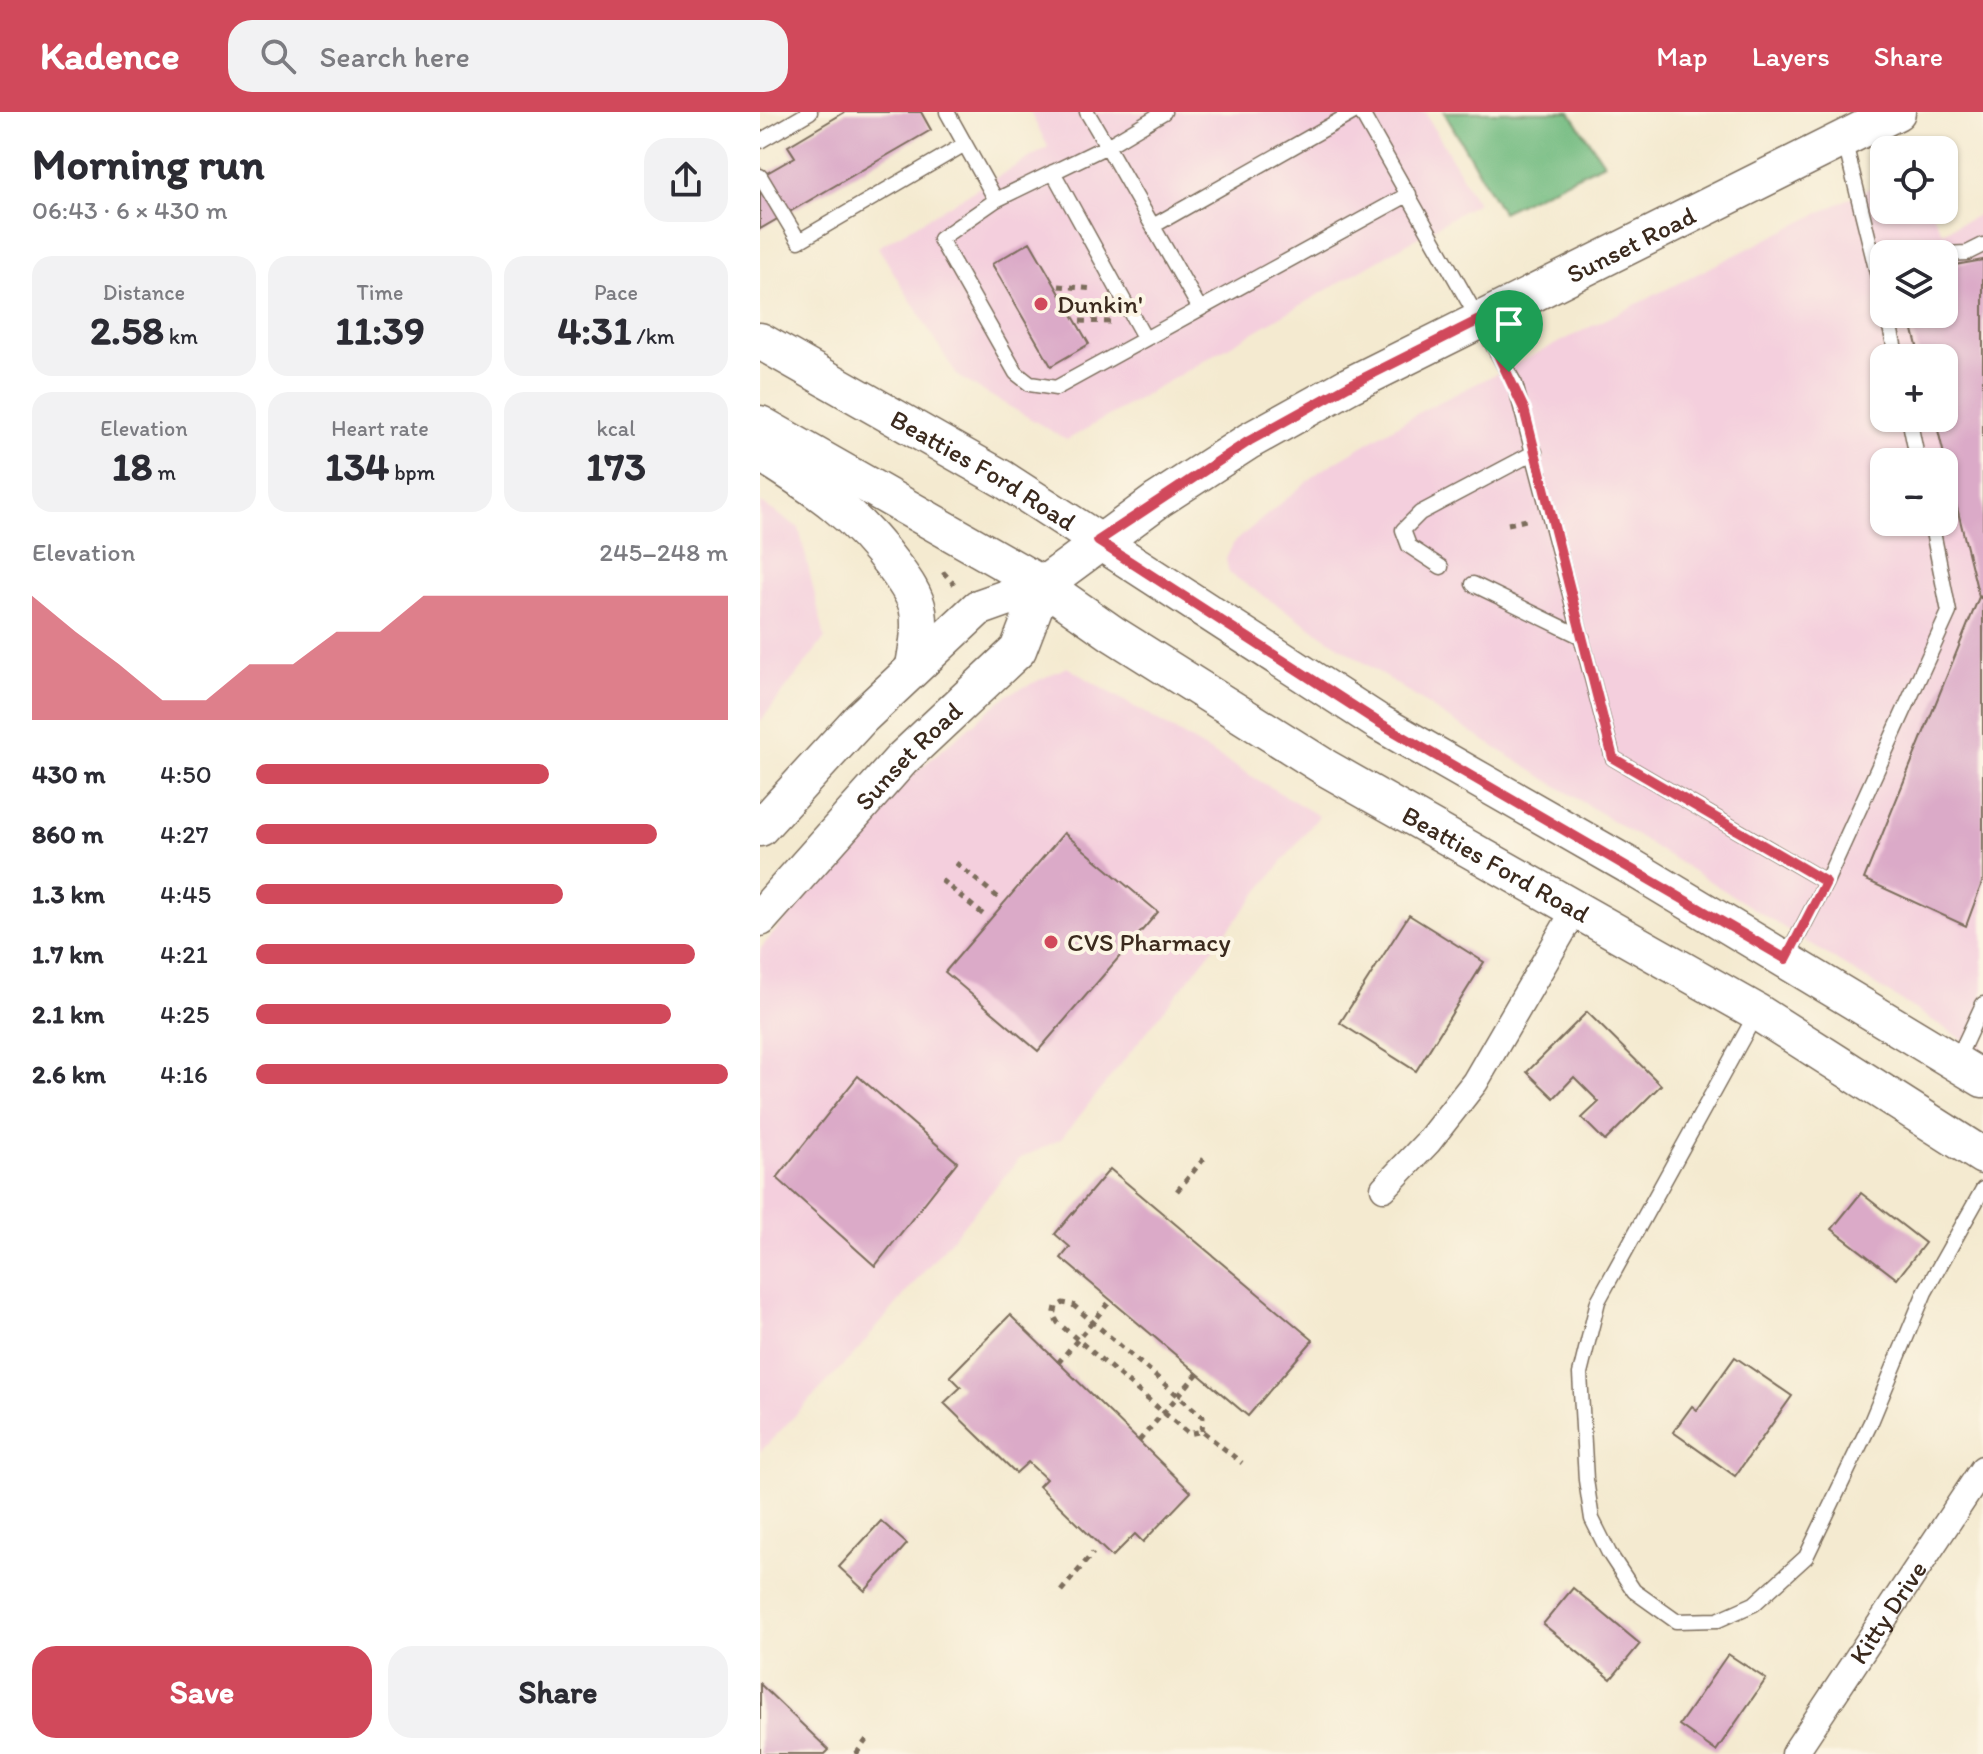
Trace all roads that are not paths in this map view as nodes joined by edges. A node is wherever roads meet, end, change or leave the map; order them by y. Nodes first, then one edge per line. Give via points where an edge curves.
1 (810, 112) edge
2 (947, 112) edge
3 (1087, 112) edge
4 (1164, 112) edge
5 (1354, 112) edge
6 (1361, 112) edge
7 (1897, 112) edge
8 (1844, 139) junction
9 (760, 141) edge
10 (965, 144) junction
11 (1107, 146) junction
12 (1053, 172) junction
13 (760, 176) edge
14 (1409, 194) junction
15 (996, 200) junction
16 (1153, 226) junction
17 (1874, 240) edge
18 (1983, 245) edge
19 (1958, 253) edge
20 (1200, 309) junction
21 (1481, 319) junction
22 (1145, 339) junction
23 (760, 341) edge
24 (760, 424) edge
25 (1535, 452) junction
26 (760, 453) edge
27 (1934, 536) edge
28 (1098, 541) junction
29 (1441, 567) dead end
30 (1473, 584) dead end
31 (1043, 585) junction
32 (1582, 637) junction
33 (914, 666) junction
34 (760, 828) edge
35 (1826, 882) junction
36 (1575, 910) junction
37 (760, 918) edge
38 (1786, 959) junction
39 (1983, 1004) edge
40 (1757, 1012) junction
41 (1970, 1071) edge
42 (1983, 1156) edge
43 (1384, 1188) dead end
44 (1983, 1189) edge
45 (1983, 1469) edge
46 (1794, 1754) edge

1 - 9 lane
2 - 10 lane
3 - 11 lane
4 - 11 lane
5 - 16 lane
6 - 14 lane
7 - 8 main road, Sunset Road
8 - 17 lane
8 - 21 main road, Sunset Road
10 - 13 lane via 799,241
10 - 15 lane
11 - 12 lane
11 - 16 lane
12 - 15 lane
12 - 22 lane
14 - 20 lane
14 - 21 lane
15 - 22 lane via 940,239 1016,373 1030,384 1056,388
16 - 20 lane
18 - 19 lane
20 - 22 lane
21 - 25 lane via 1515,384
21 - 28 main road, Sunset Road via 1249,441
23 - 28 main road, Beatties Ford Road via 1003,479
24 - 31 main road, Beatties Ford Road
25 - 29 lane via 1420,513 1403,530 1409,546
25 - 32 lane
26 - 33 main road via 837,502 893,565 918,608
27 - 35 lane via 1949,612
28 - 31 main road, Sunset Road
28 - 38 main road, Beatties Ford Road via 1378,722
30 - 32 lane
31 - 33 main road, Sunset Road via 978,608
31 - 36 main road, Beatties Ford Road via 1326,768
31 - 37 main road, Sunset Road via 1018,650 902,759
32 - 35 lane via 1613,758
33 - 34 main road, Sunset Road
35 - 38 lane
36 - 40 main road, Beatties Ford Road
36 - 43 street via 1475,1082
38 - 41 main road, Beatties Ford Road
39 - 41 lane
40 - 42 main road, Beatties Ford Road
40 - 44 lane via 1598,1301 1580,1374 1592,1519 1634,1591 1676,1621 1718,1620 1754,1604 1806,1557 1925,1292
45 - 46 street, Kitty Drive

